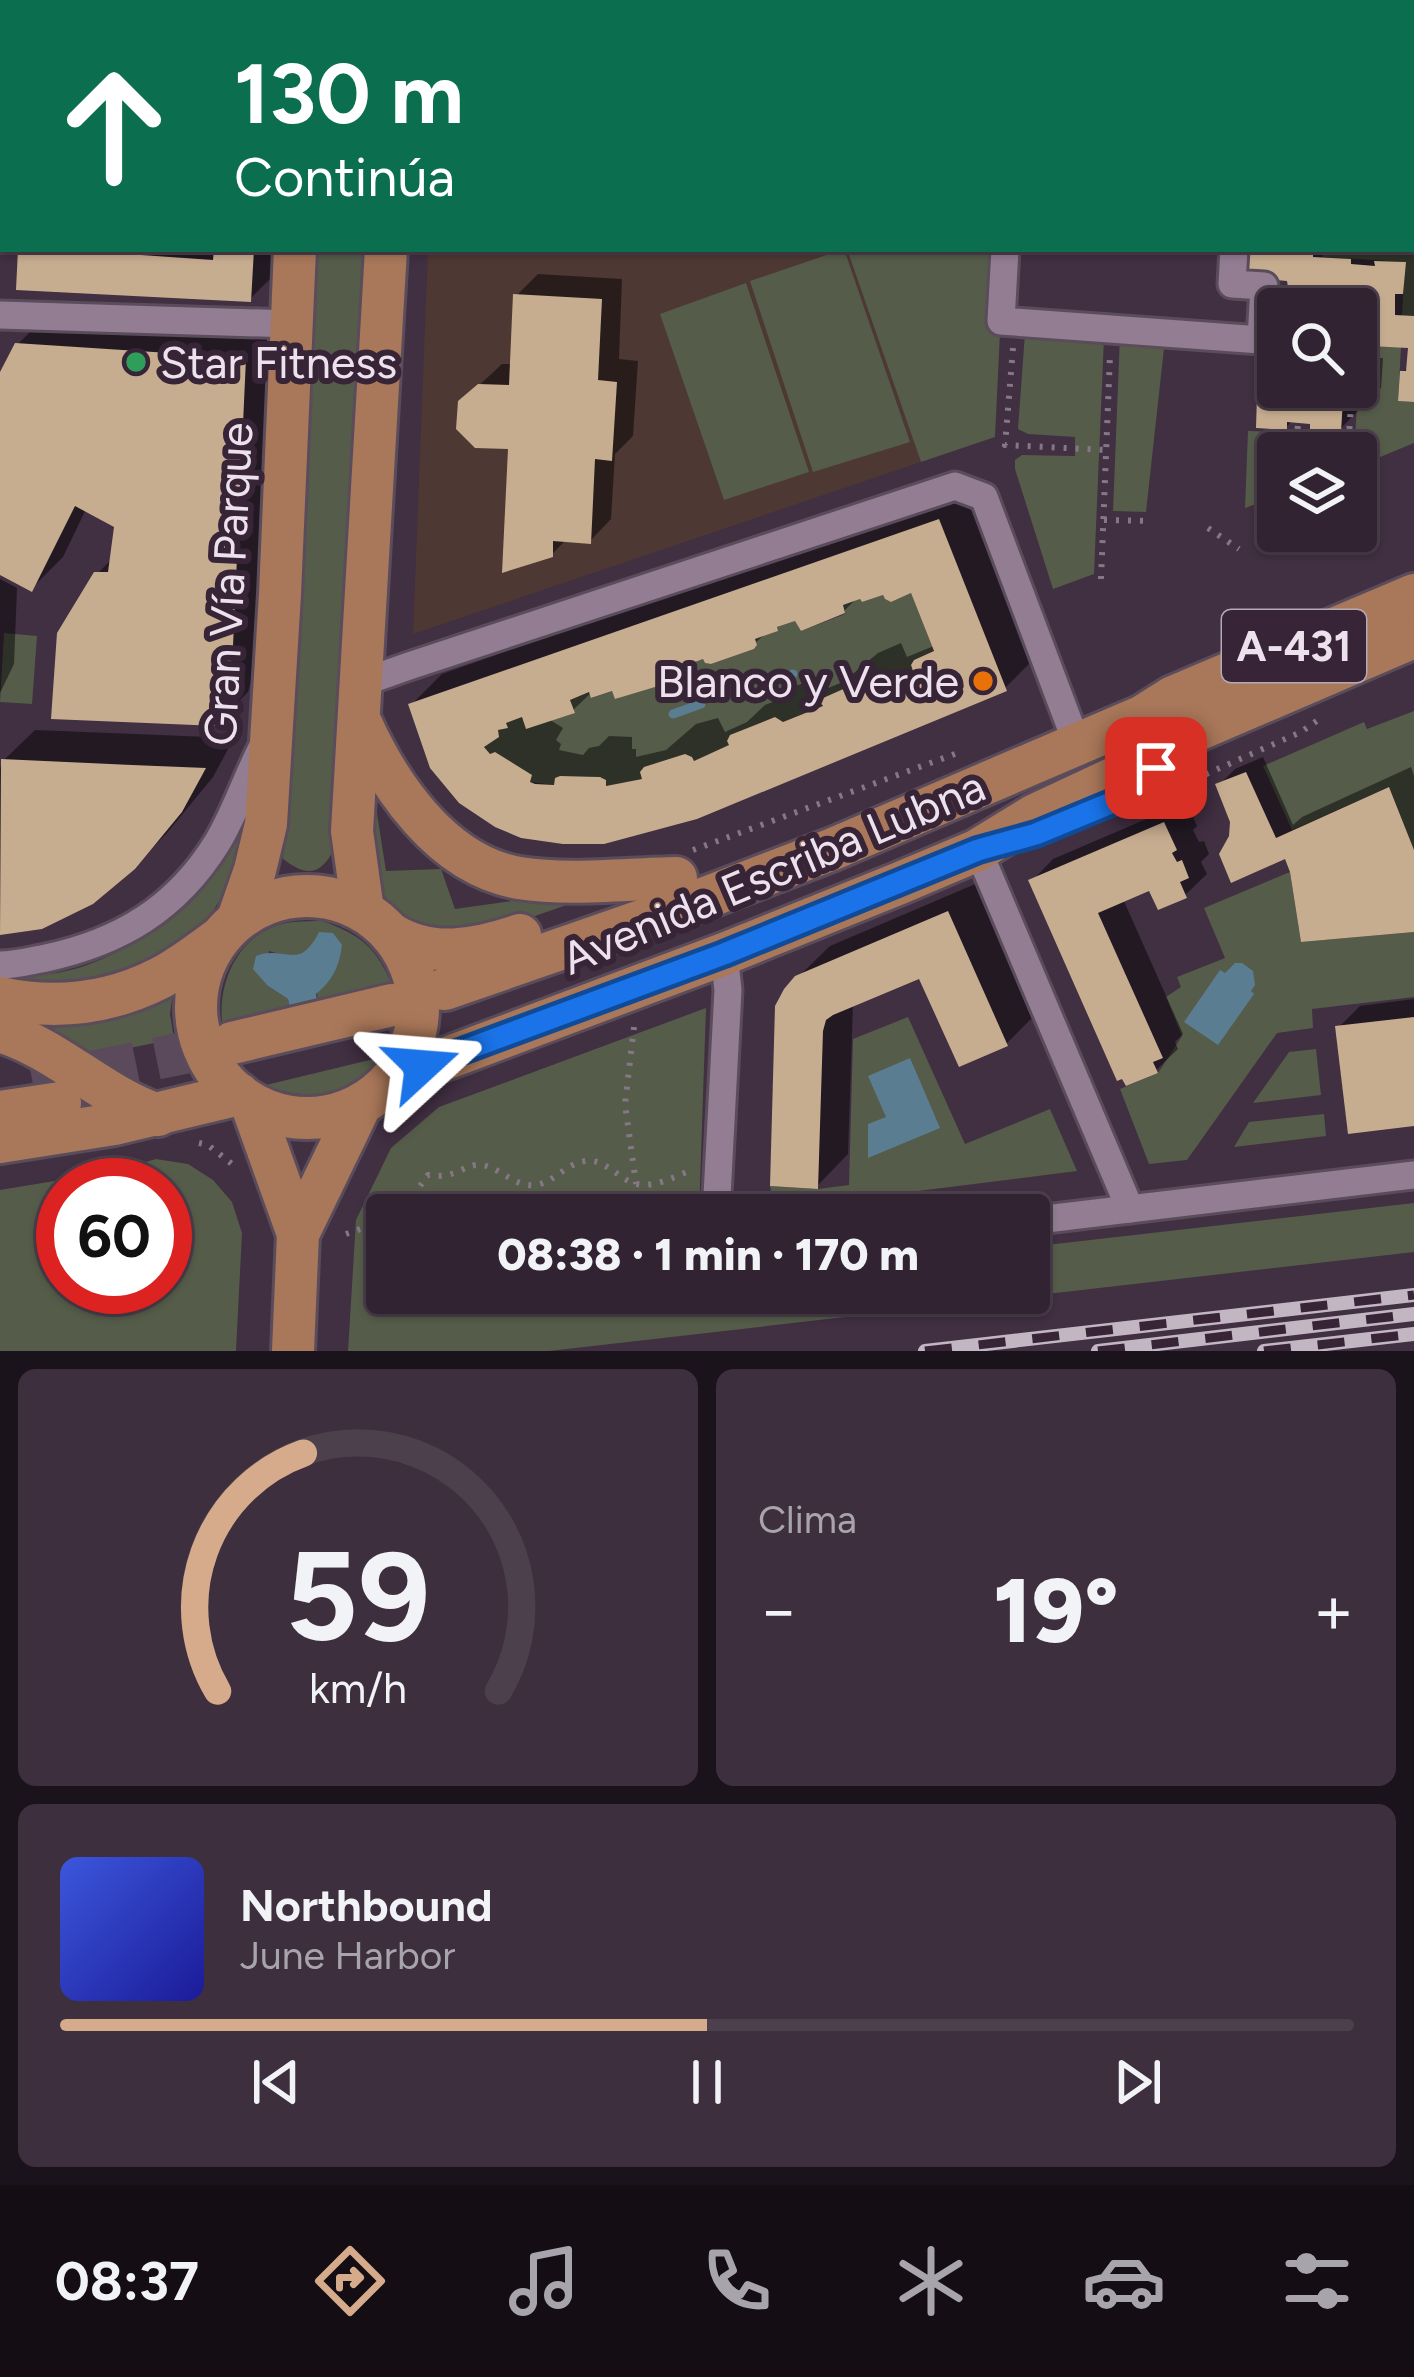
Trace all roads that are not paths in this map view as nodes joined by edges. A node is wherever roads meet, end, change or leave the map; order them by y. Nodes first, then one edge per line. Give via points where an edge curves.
1 (295, 252) edge
2 (386, 252) edge
3 (1004, 252) edge
4 (1234, 252) edge
5 (0, 315) edge
6 (291, 324) junction
7 (1414, 596) edge
8 (1414, 637) edge
9 (1174, 697) junction
10 (360, 704) junction
11 (273, 728) junction
12 (1071, 728) junction
13 (1169, 748) junction
14 (1076, 818) dead end
15 (1036, 834) dead end
16 (978, 850) junction
17 (680, 866) junction
18 (376, 922) junction
19 (228, 930) junction
20 (724, 954) junction
21 (0, 964) edge
22 (0, 998) edge
23 (390, 1018) tunnel mouth
24 (0, 1030) edge
25 (243, 1076) junction
26 (394, 1076) junction
27 (31, 1092) tunnel mouth
28 (361, 1104) junction
29 (0, 1112) edge
30 (174, 1128) junction
31 (0, 1142) edge
32 (1414, 1175) edge
33 (717, 1194) edge
34 (1130, 1209) junction
35 (1050, 1219) edge
36 (298, 1234) junction
37 (292, 1351) edge

1 - 6 main road, Gran Vía Parque
2 - 10 main road
3 - 4 street via 1001,321 1261,340 1264,286 1232,284
5 - 6 street
6 - 11 main road, Gran Vía Parque
7 - 9 main road, Avenida Escriba Lubna / A-431
8 - 13 main road, Avenida Escriba Lubna / A-431
9 - 12 main road, Avenida Escriba Lubna
9 - 13 main road, Avenida Escriba Lubna / A-431 via 833,849 445,1001 693,933 1167,736
10 - 12 street via 375,678 955,486 984,497
10 - 17 main road via 374,751 416,813 484,867 550,880
10 - 18 main road via 352,831
11 - 19 main road, Gran Vía Parque via 266,824
11 - 21 street via 218,842 151,916 74,952
12 - 17 main road, Avenida Escriba Lubna
13 - 14 lane via 1135,793
13 - 16 main road, Avenida Escriba Lubna
15 - 16 lane
16 - 20 main road, Avenida Escriba Lubna
16 - 34 street
17 - 18 main road, Avenida Escriba Lubna via 473,949 407,944
18 - 19 main road via 332,899 299,896 267,903
18 - 26 main road via 408,960 418,1004 411,1047
19 - 22 main road via 161,978 103,999 74,1006
19 - 25 main road via 198,982 198,1029 217,1072
20 - 26 main road, Avenida Escriba Lubna
20 - 33 street
23 - 25 main road
24 - 30 main road
25 - 28 main road via 276,1113 333,1115
25 - 30 main road
25 - 36 main road
26 - 28 main road
27 - 29 main road
28 - 36 main road
30 - 31 main road
32 - 34 street
34 - 35 street
36 - 37 main road

